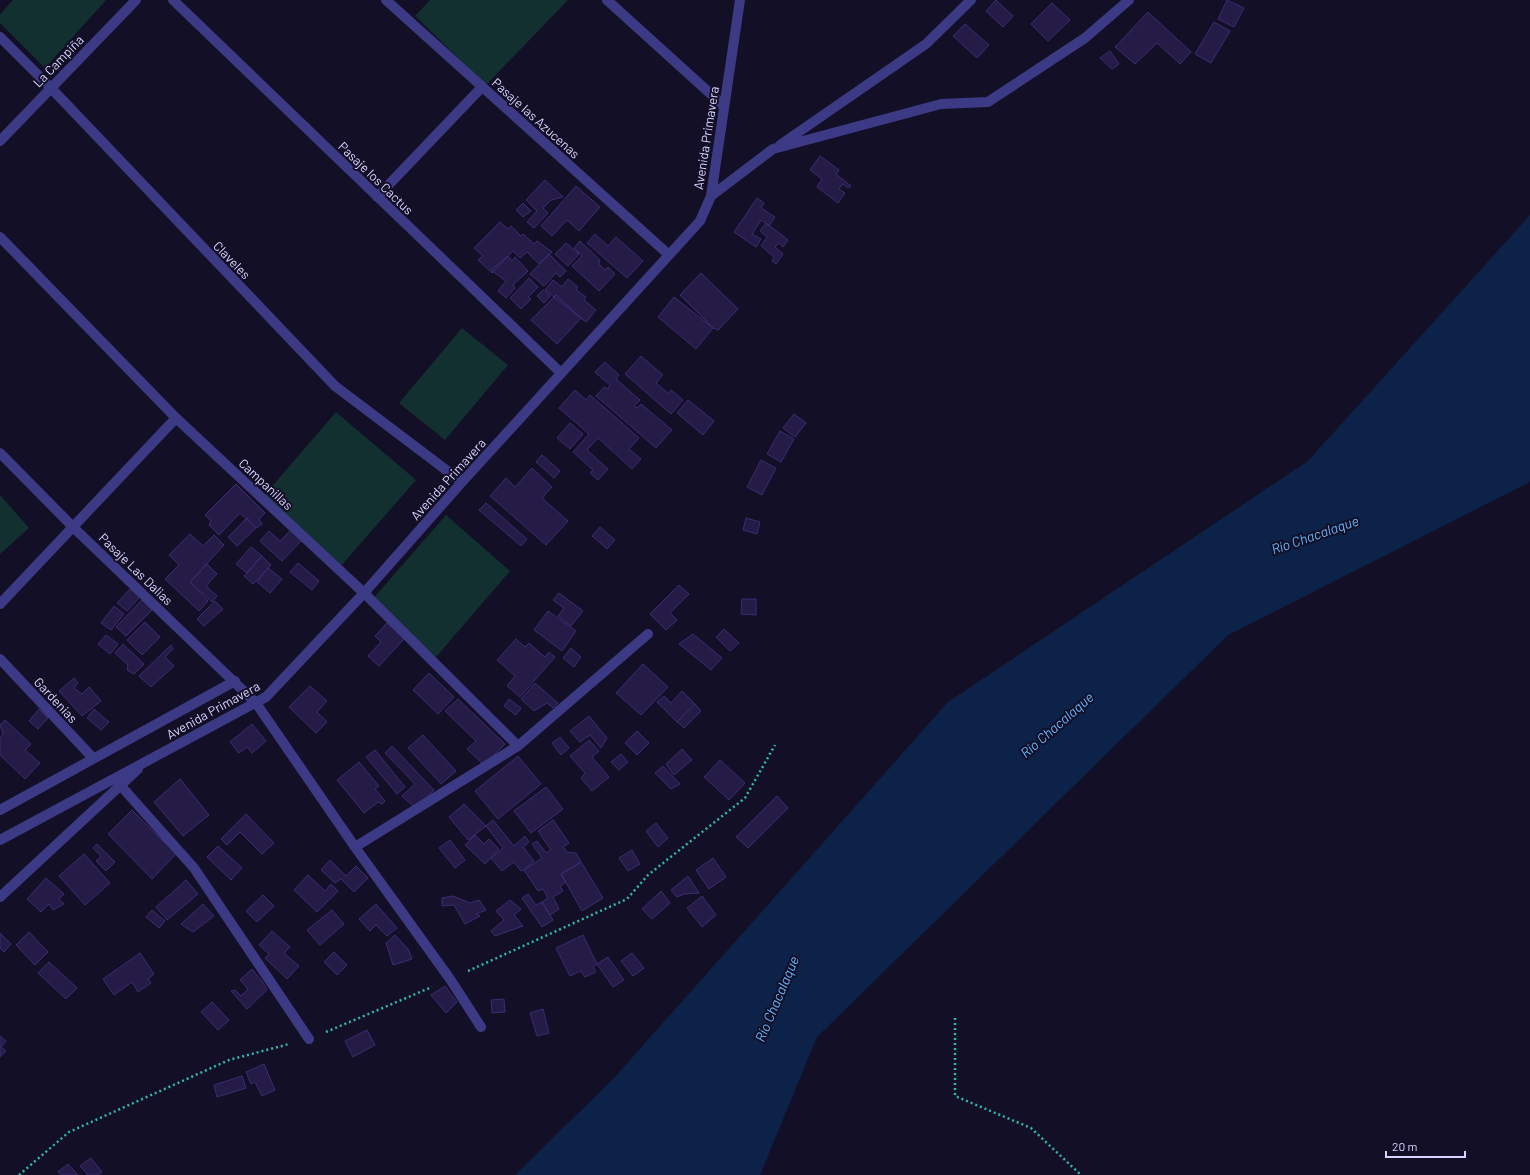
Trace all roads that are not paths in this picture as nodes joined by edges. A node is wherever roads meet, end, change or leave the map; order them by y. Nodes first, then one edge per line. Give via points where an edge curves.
1 (136, 0) edge
2 (172, 0) edge
3 (386, 0) edge
4 (608, 0) edge
5 (740, 0) edge
6 (971, 0) edge
7 (1129, 0) edge
8 (0, 37) edge
9 (482, 87) junction
10 (50, 88) junction
11 (724, 106) junction
12 (0, 141) edge
13 (773, 149) junction
14 (711, 196) junction
15 (377, 197) junction
16 (0, 237) edge
17 (669, 255) junction
18 (561, 373) junction
19 (176, 418) junction
20 (0, 453) edge
21 (462, 482) junction
22 (74, 528) junction
23 (364, 593) junction
24 (0, 604) edge
25 (648, 634) dead end
26 (0, 659) edge
27 (235, 681) junction
28 (256, 703) junction
29 (518, 746) junction
30 (93, 758) junction
31 (145, 762) junction
32 (121, 786) junction
33 (0, 810) edge
34 (0, 840) edge
35 (355, 847) junction
36 (0, 897) edge
37 (481, 1027) dead end
38 (310, 1039) road end

1 - 10 street, La Campiña
2 - 15 street, Pasaje los Cactus
3 - 9 street, Pasaje las Azucenas
4 - 11 street
5 - 11 street, Avenida Primavera
6 - 13 street via 926,44
7 - 13 street via 1085,38 988,102 940,104
8 - 10 street, Claveles
9 - 15 street
9 - 17 street, Pasaje las Azucenas
10 - 12 street, La Campiña
10 - 21 street, Claveles via 335,386
11 - 14 street, Avenida Primavera
13 - 14 street
14 - 17 street, Avenida Primavera via 700,221
15 - 18 street, Pasaje los Cactus
16 - 19 street, Campanillas
17 - 18 street, Avenida Primavera
18 - 21 street, Avenida Primavera
19 - 22 street
19 - 23 street, Campanillas
20 - 22 street, Pasaje Las Dalias
21 - 23 street, Avenida Primavera
22 - 24 street
22 - 27 street, Pasaje Las Dalias
23 - 28 street, Avenida Primavera via 266,697
23 - 29 street, Campanillas
25 - 29 street
26 - 30 street, Gardenias
27 - 28 street, Pasaje Las Dalias
27 - 30 street
28 - 31 street, Avenida Primavera
28 - 35 street, Pasaje Las Dalias
29 - 35 street
30 - 33 street
31 - 32 street
31 - 34 street, Avenida Primavera
32 - 36 street
32 - 38 street via 194,868
35 - 37 street, Pasaje Las Dalias via 450,979

